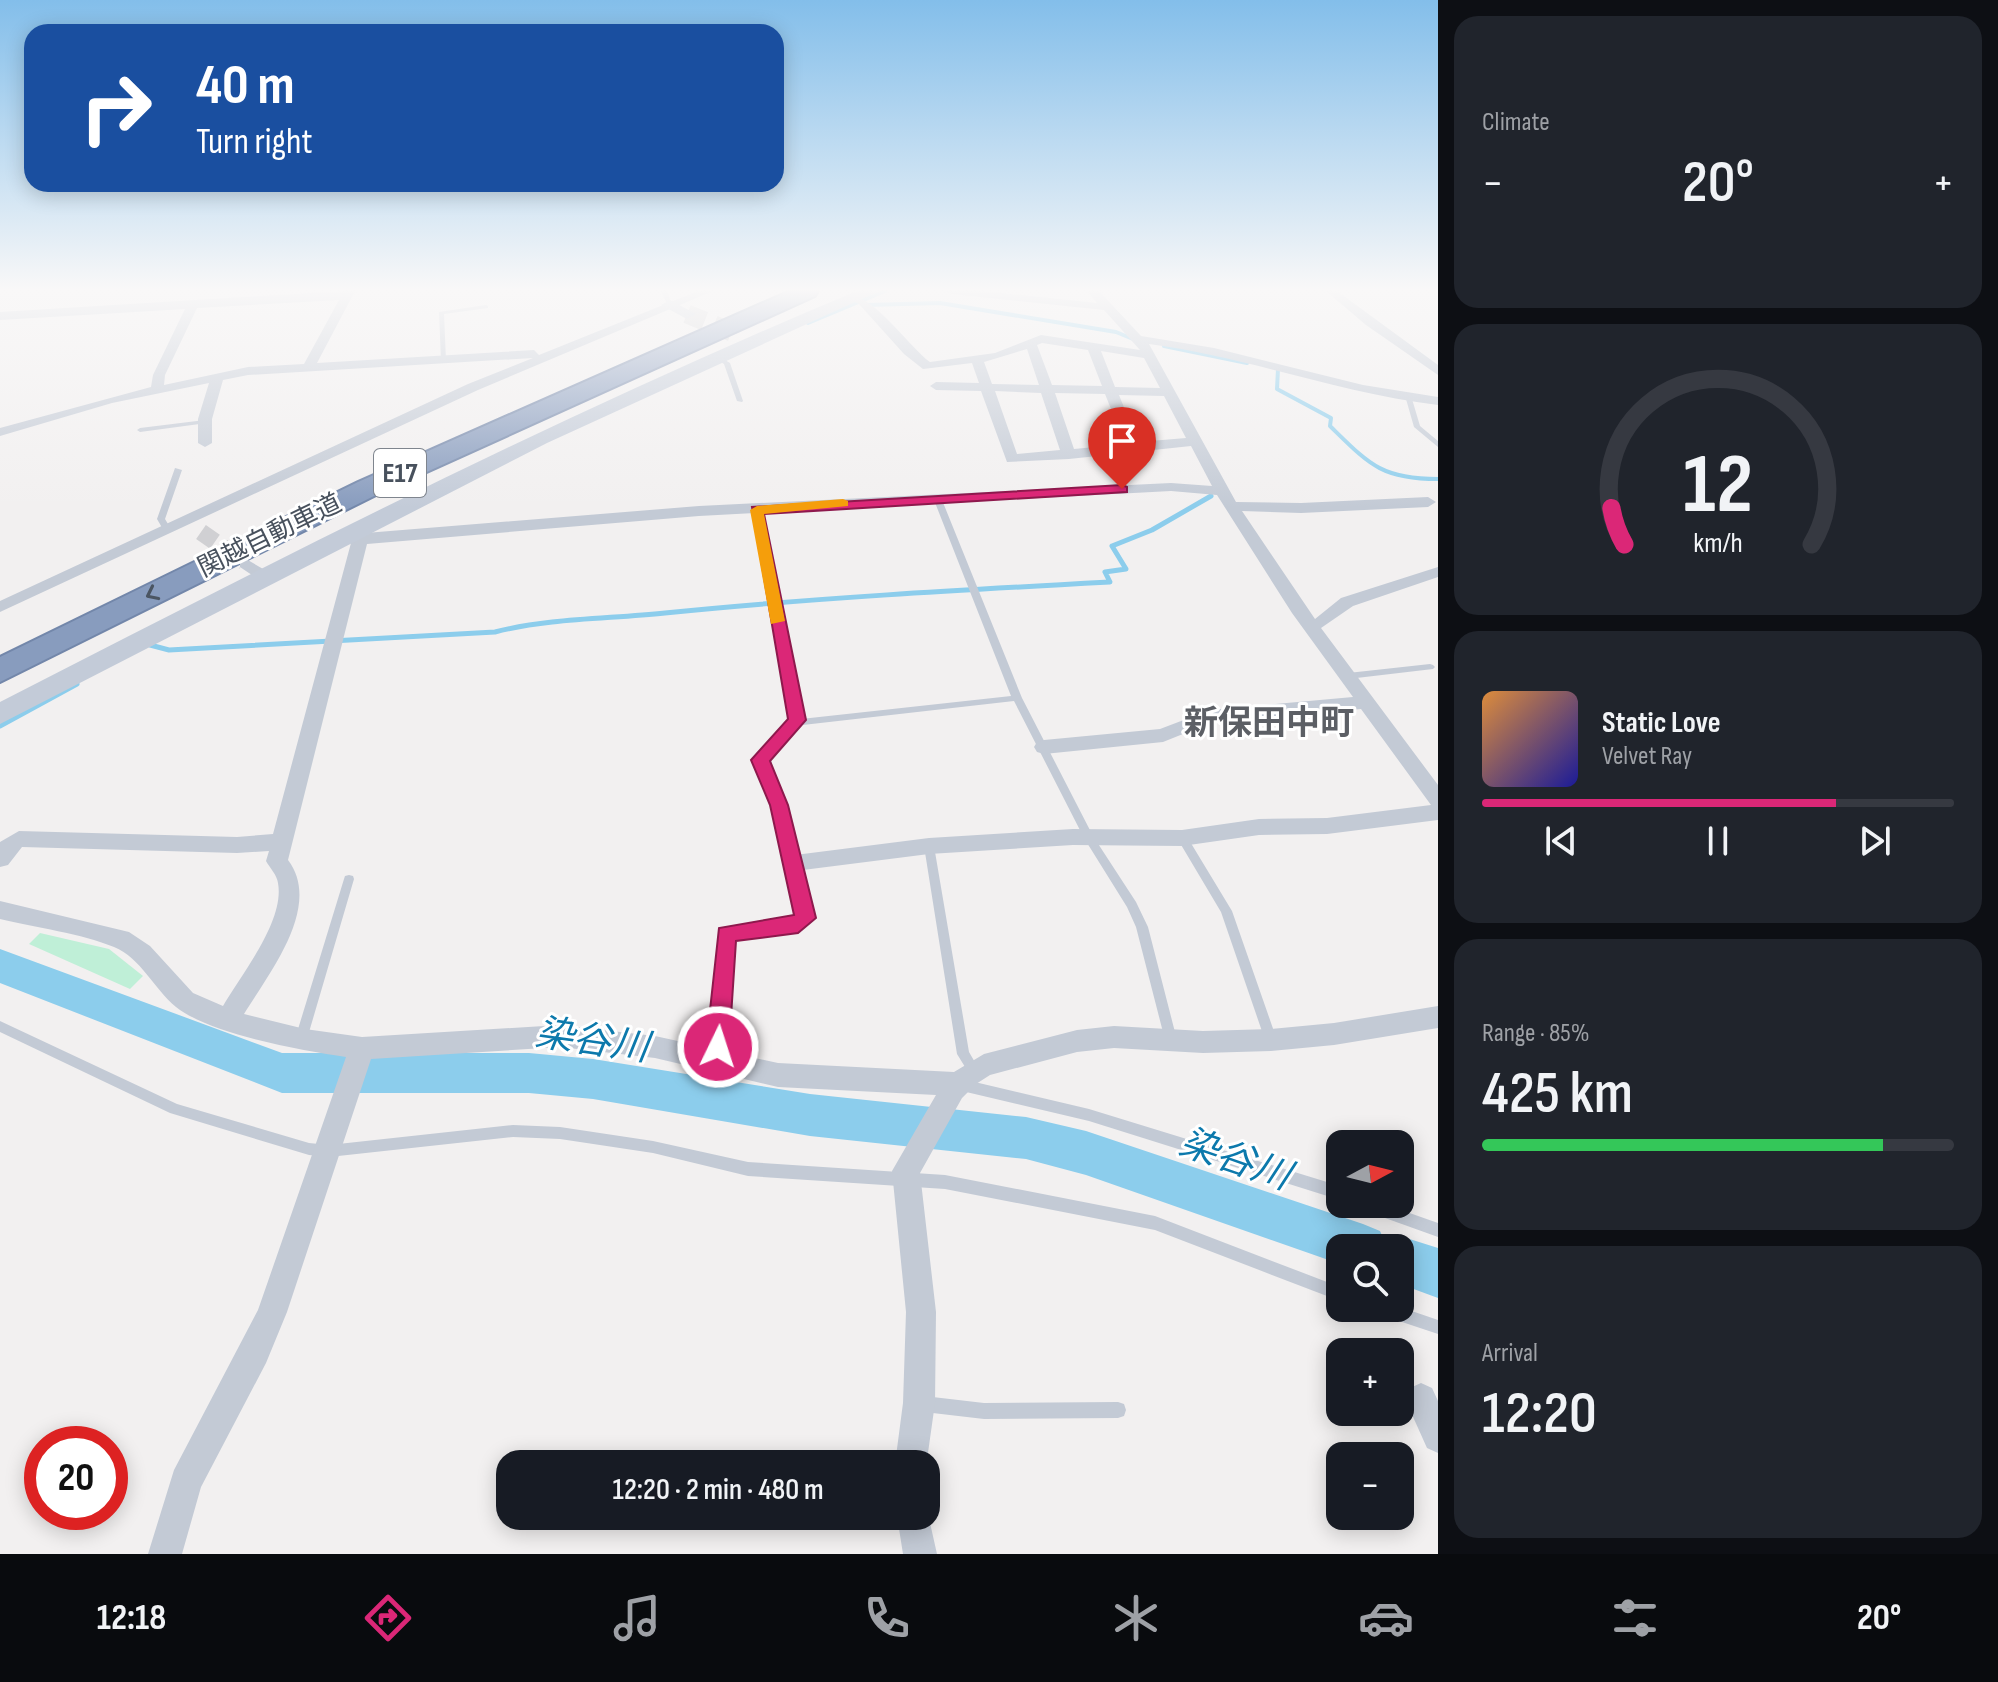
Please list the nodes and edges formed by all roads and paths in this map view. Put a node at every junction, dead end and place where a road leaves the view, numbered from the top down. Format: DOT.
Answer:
graph roads {
  1 [pos="164,364"];
  2 [pos="311,364"];
  3 [pos="376,364"];
  4 [pos="529,364"];
  5 [pos="599,364"];
  6 [pos="639,364"];
  7 [pos="705,364"];
  8 [pos="727,364"];
  9 [pos="978,364"];
  10 [pos="1038,364"];
  11 [pos="1099,364"];
  12 [pos="1155,364"];
  13 [pos="1262,364"];
  14 [pos="309,367"];
  15 [pos="217,377"];
  16 [pos="936,386"];
  17 [pos="985,387"];
  18 [pos="1046,389"];
  19 [pos="157,390"];
  20 [pos="1109,391"];
  21 [pos="1170,392"];
  22 [pos="1409,399"];
  23 [pos="740,401"];
  24 [pos="1438,401"];
  25 [pos="205,422"];
  26 [pos="140,430"];
  27 [pos="0,432"];
  28 [pos="1195,441"];
  29 [pos="205,443"];
  30 [pos="1438,445"];
  31 [pos="1134,449"];
  32 [pos="1069,455"];
  33 [pos="178,470"];
  34 [pos="1222,491"];
  35 [pos="938,500"];
  36 [pos="1428,502"];
  37 [pos="1232,506"];
  38 [pos="757,510"];
  39 [pos="186,521"];
  40 [pos="167,529"];
  41 [pos="201,532"];
  42 [pos="349,538"];
  43 [pos="1438,572"];
  44 [pos="0,607"];
  45 [pos="1310,626"];
  46 [pos="0,646"];
  47 [pos="1430,667"];
  48 [pos="0,671"];
  49 [pos="1348,676"];
  50 [pos="1017,698"];
  51 [pos="1368,702"];
  52 [pos="0,714"];
  53 [pos="797,720"];
  54 [pos="1044,747"];
  55 [pos="1438,800"];
  56 [pos="1438,812"];
  57 [pos="1089,838"];
  58 [pos="1182,838"];
  59 [pos="281,842"];
  60 [pos="929,846"];
  61 [pos="0,859"];
  62 [pos="795,863"];
  63 [pos="349,879"];
  64 [pos="0,910"];
  65 [pos="1438,1017"];
  66 [pos="228,1020"];
  67 [pos="0,1026"];
  68 [pos="301,1039"];
  69 [pos="1171,1040"];
  70 [pos="1271,1040"];
  71 [pos="360,1052"];
  72 [pos="715,1062"];
  73 [pos="965,1078"];
  74 [pos="331,1146"];
  75 [pos="907,1180"];
  76 [pos="1326,1189"];
  77 [pos="1404,1218"];
  78 [pos="1438,1230"];
  79 [pos="1326,1289"];
  80 [pos="1414,1319"];
  81 [pos="1438,1327"];
  82 [pos="1421,1399"];
  83 [pos="919,1403"];
  84 [pos="1118,1410"];
  85 [pos="1438,1437"];
  86 [pos="913,1450"];
  87 [pos="916,1530"];
  88 [pos="165,1554"];
  89 [pos="920,1554"];
  1 -- 19 [label="street"];
  2 -- 14 [label="street"];
  3 -- 14 [label="street"];
  4 -- 39 [label="street"];
  5 -- 46 [label="highway, 関越自動車道 / E17"];
  6 -- 48 [label="highway, 関越自動車道 / E17, one-way"];
  7 -- 42 [label="street"];
  8 -- 23 [label="lane"];
  9 -- 17 [label="street"];
  10 -- 18 [label="street"];
  11 -- 20 [label="street"];
  12 -- 21 [label="street"];
  13 -- 22 [label="street"];
  14 -- 15 [label="street"];
  15 -- 19 [label="street"];
  15 -- 25 [label="street"];
  16 -- 17 [label="street"];
  17 -- 18 [label="street"];
  17 -- 32 [label="street"];
  18 -- 20 [label="street"];
  18 -- 32 [label="street"];
  19 -- 27 [label="street"];
  20 -- 21 [label="street"];
  20 -- 31 [label="street"];
  21 -- 28 [label="street"];
  22 -- 24 [label="street"];
  22 -- 30 [label="lane"];
  25 -- 26 [label="lane"];
  25 -- 29 [label="street"];
  28 -- 31 [label="street"];
  28 -- 34 [label="street"];
  31 -- 32 [label="street"];
  33 -- 40 [label="lane"];
  34 -- 35 [label="street"];
  34 -- 37 [label="street"];
  35 -- 38 [label="street"];
  35 -- 50 [label="lane"];
  36 -- 37 [label="street"];
  37 -- 45 [label="street"];
  38 -- 42 [label="street"];
  38 -- 53 [label="lane"];
  39 -- 40 [label="street"];
  39 -- 41 [label="street"];
  40 -- 44 [label="street"];
  42 -- 52 [label="street"];
  42 -- 59 [label="street"];
  43 -- 45 [label="street"];
  45 -- 49 [label="street"];
  47 -- 49 [label="lane"];
  49 -- 51 [label="street"];
  50 -- 53 [label="lane"];
  50 -- 54 [label="lane"];
  51 -- 54 [label="street"];
  51 -- 55 [label="street"];
  53 -- 62 [label="lane"];
  54 -- 57 [label="lane"];
  56 -- 58 [label="street"];
  57 -- 58 [label="street"];
  57 -- 60 [label="street"];
  57 -- 69 [label="lane"];
  58 -- 70 [label="lane"];
  59 -- 61 [label="street"];
  59 -- 66 [label="street"];
  60 -- 62 [label="street"];
  60 -- 73 [label="lane"];
  62 -- 72 [label="lane"];
  63 -- 68 [label="lane"];
  64 -- 66 [label="street"];
  65 -- 70 [label="street"];
  66 -- 68 [label="street"];
  67 -- 74 [label="lane"];
  68 -- 71 [label="street"];
  69 -- 70 [label="street"];
  69 -- 73 [label="street"];
  71 -- 72 [label="street"];
  71 -- 74 [label="street"];
  72 -- 73 [label="street"];
  73 -- 75 [label="street"];
  73 -- 76 [label="lane"];
  74 -- 75 [label="lane"];
  74 -- 88 [label="street"];
  75 -- 79 [label="lane"];
  75 -- 83 [label="street"];
  77 -- 78 [label="lane"];
  80 -- 81 [label="lane"];
  82 -- 85 [label="street"];
  83 -- 84 [label="lane"];
  83 -- 86 [label="street"];
  87 -- 89 [label="street"];
}
